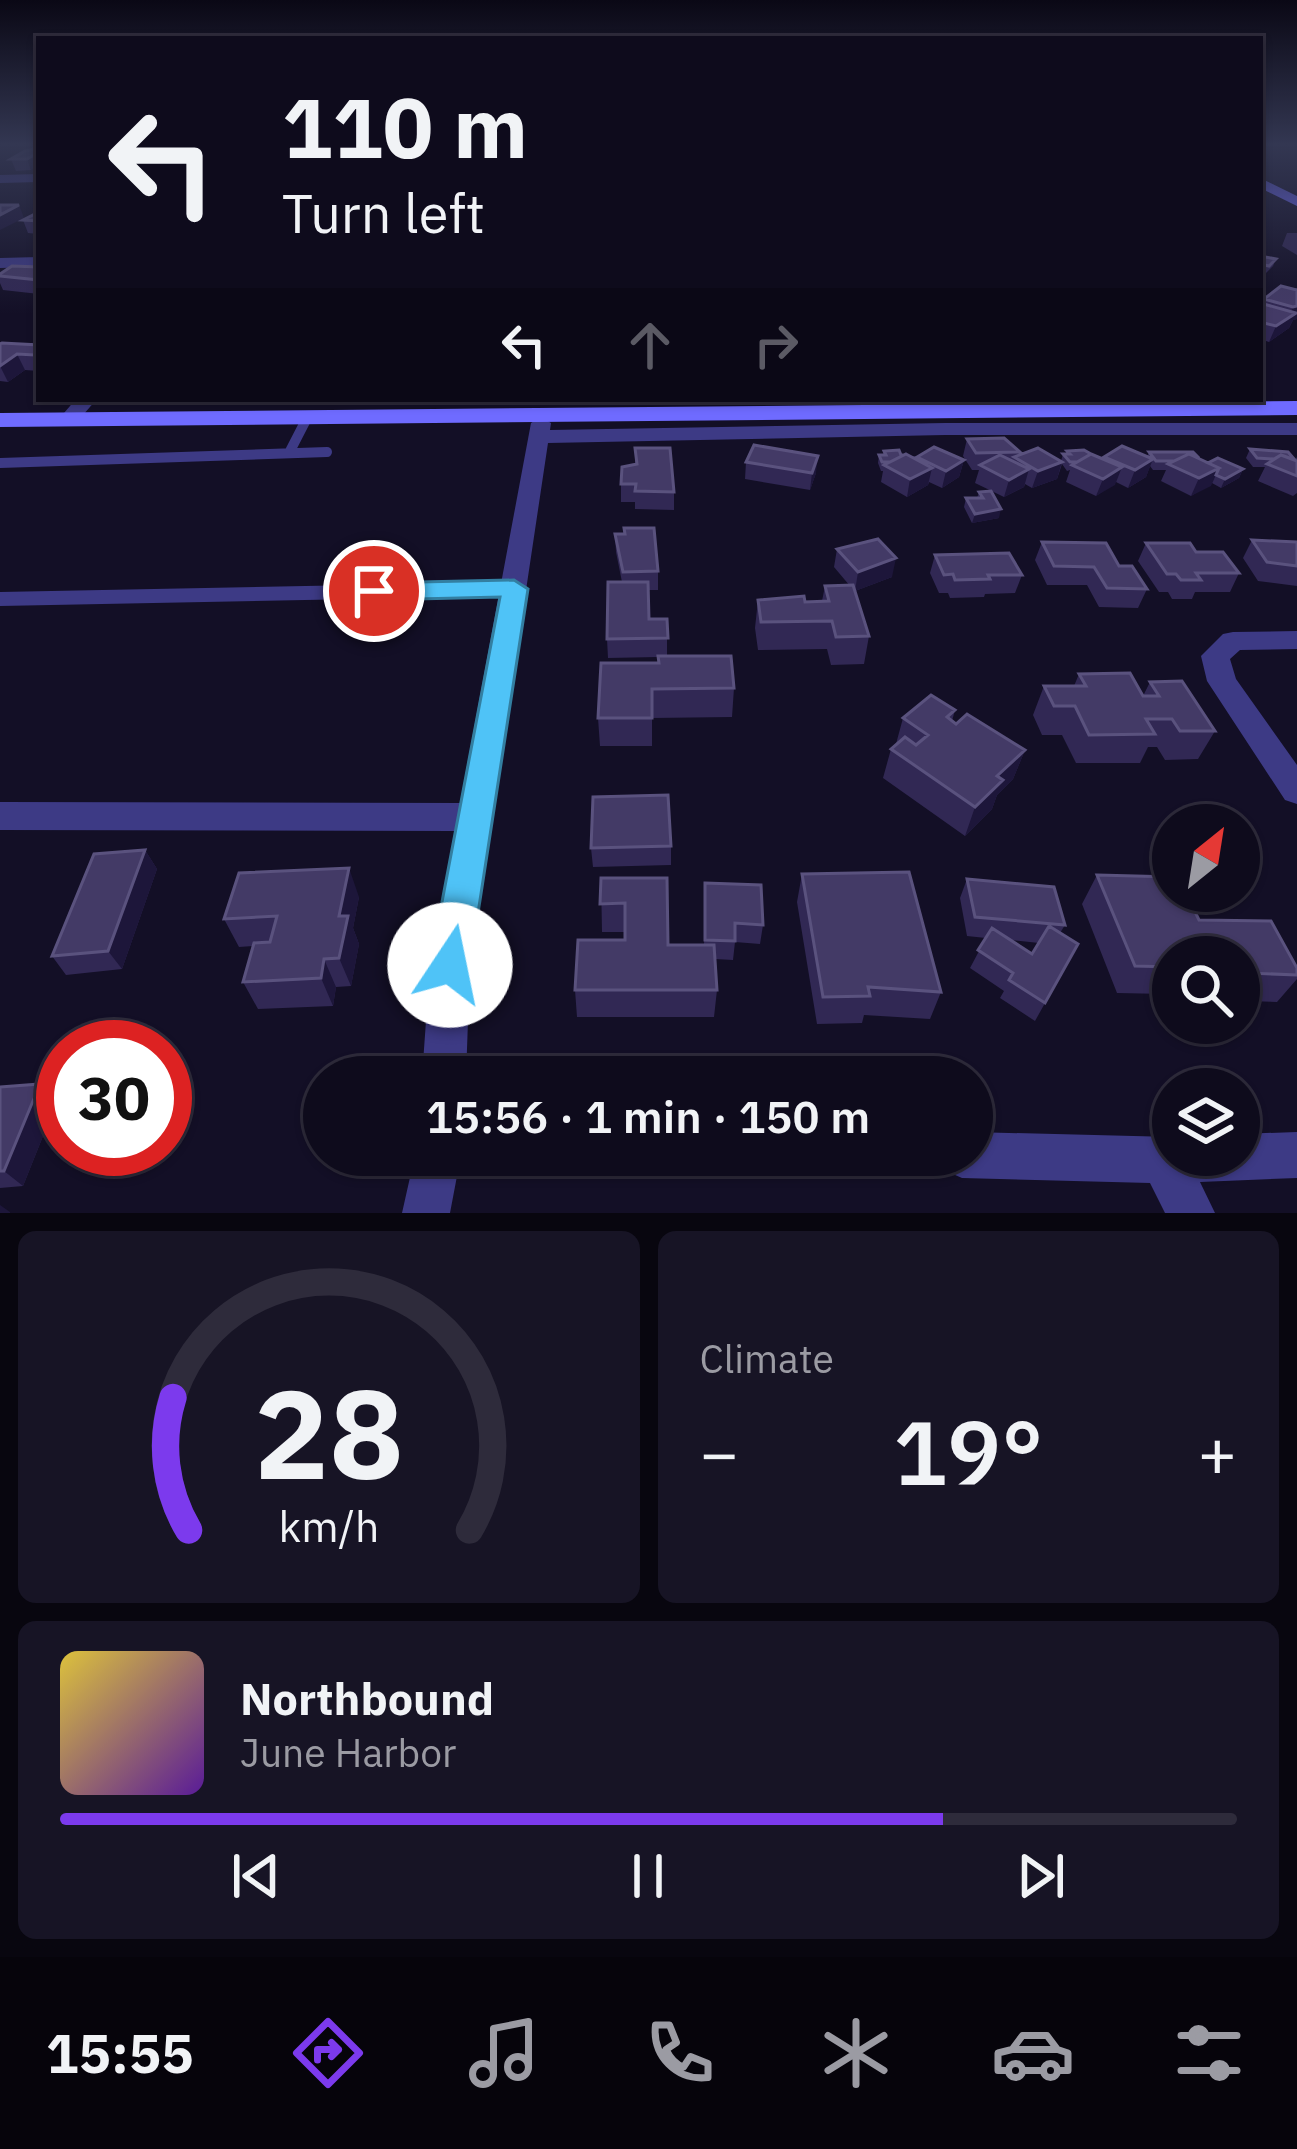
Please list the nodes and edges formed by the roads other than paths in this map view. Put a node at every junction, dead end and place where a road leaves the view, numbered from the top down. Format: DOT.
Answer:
graph roads {
  1 [pos="0,262"];
  2 [pos="36,262"];
  3 [pos="84,402"];
  4 [pos="1297,408"];
  5 [pos="0,420"];
  6 [pos="68,420"];
  7 [pos="306,420"];
  8 [pos="541,428"];
  9 [pos="1297,429"];
  10 [pos="327,452"];
  11 [pos="290,453"];
  12 [pos="0,464"];
  13 [pos="514,589"];
  14 [pos="0,599"];
  15 [pos="1297,640"];
  16 [pos="1297,791"];
  17 [pos="0,816"];
  18 [pos="478,817"];
  19 [pos="445,1056"];
  20 [pos="1297,1155"];
  21 [pos="993,1156"];
  22 [pos="1260,1156"];
  23 [pos="1152,1160"];
  24 [pos="434,1176"];
  25 [pos="1171,1176"];
  26 [pos="427,1213"];
  27 [pos="1191,1213"];
  1 -- 2 [label="street"];
  3 -- 6 [label="street"];
  4 -- 8 [label="main road"];
  5 -- 6 [label="main road"];
  6 -- 7 [label="main road"];
  7 -- 8 [label="main road"];
  7 -- 11 [label="lane"];
  8 -- 9 [label="street"];
  8 -- 13 [label="street"];
  10 -- 11 [label="lane"];
  11 -- 12 [label="lane"];
  13 -- 14 [label="lane"];
  13 -- 18 [label="street"];
  15 -- 16 [label="street"];
  17 -- 18 [label="street"];
  18 -- 19 [label="street"];
  20 -- 22 [label="street"];
  21 -- 23 [label="street"];
  24 -- 26 [label="street"];
  25 -- 27 [label="street"];
}
